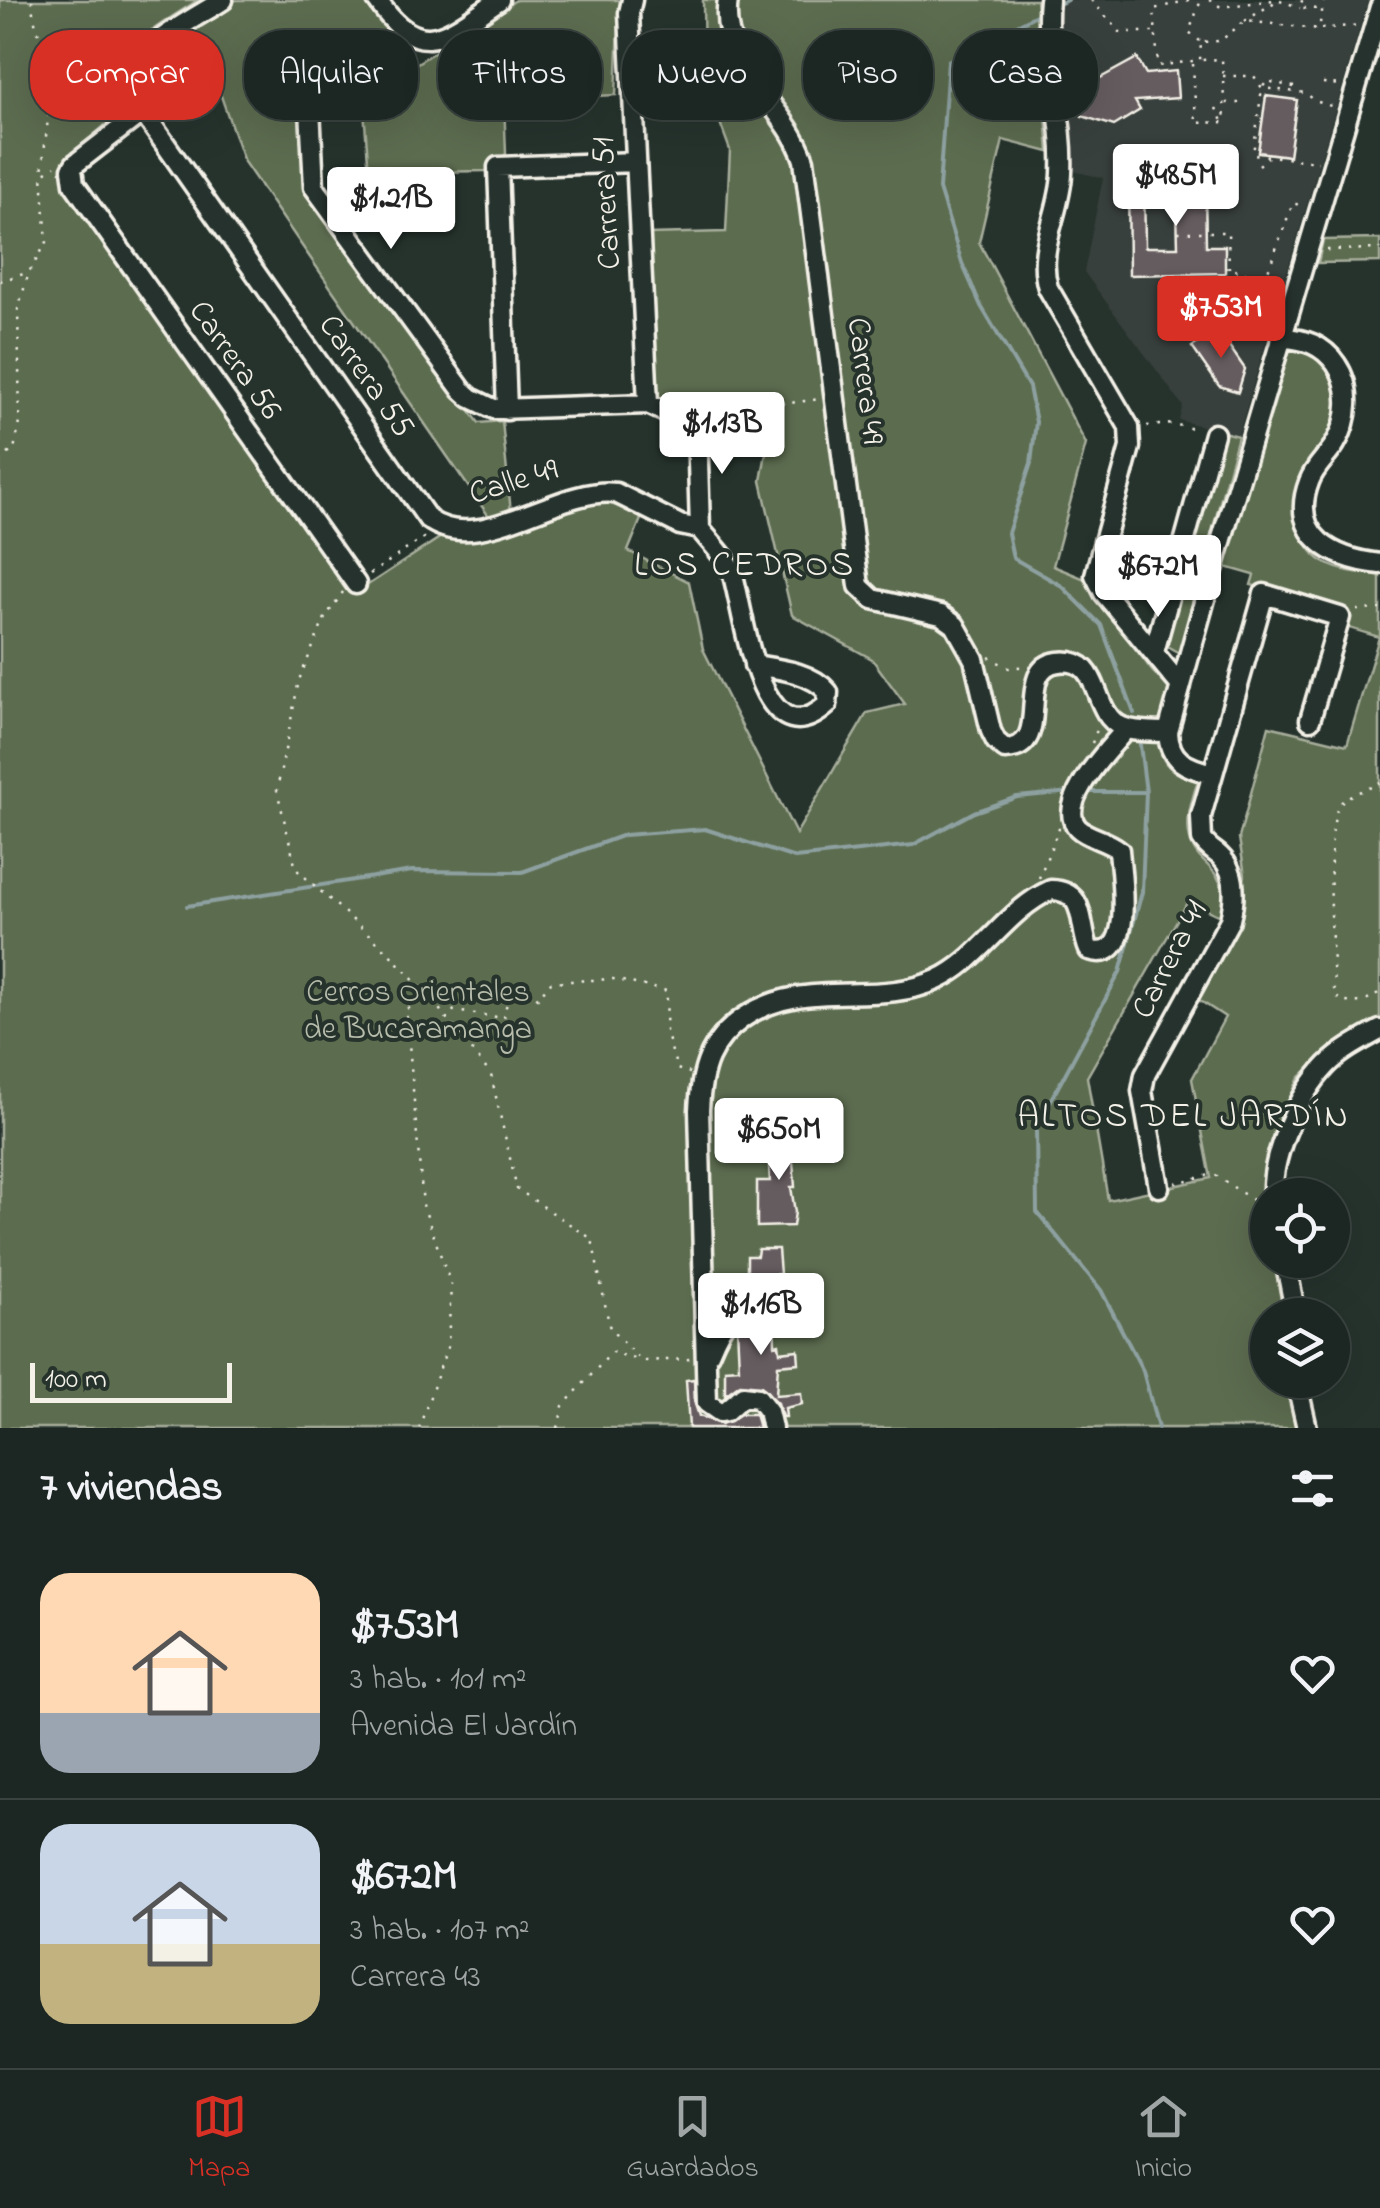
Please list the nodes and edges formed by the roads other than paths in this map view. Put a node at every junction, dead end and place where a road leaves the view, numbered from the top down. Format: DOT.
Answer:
graph roads {
  1 [pos="223,0"];
  2 [pos="377,0"];
  3 [pos="500,0"];
  4 [pos="632,0"];
  5 [pos="728,0"];
  6 [pos="1048,7"];
  7 [pos="1378,15"];
  8 [pos="178,30"];
  9 [pos="131,120"];
  10 [pos="147,120"];
  11 [pos="311,120"];
  12 [pos="636,162"];
  13 [pos="1284,338"];
  14 [pos="648,404"];
  15 [pos="507,410"];
  16 [pos="1214,434"];
  17 [pos="440,526"];
  18 [pos="700,529"];
  19 [pos="1380,564"];
  20 [pos="356,584"];
  21 [pos="1154,652"];
  22 [pos="754,665"];
  23 [pos="1181,686"];
  24 [pos="1310,720"];
  25 [pos="1126,729"];
  26 [pos="1168,732"];
  27 [pos="1213,774"];
  28 [pos="1380,1030"];
  29 [pos="1275,1178"];
  30 [pos="1158,1186"];
  31 [pos="770,1288"];
  32 [pos="707,1358"];
  33 [pos="1300,1398"];
  34 [pos="772,1428"];
  35 [pos="1307,1428"];
  1 -- 8 [label="street"];
  2 -- 3 [label="street"];
  4 -- 12 [label="street, Carrera 51"];
  5 -- 25 [label="street, Carrera 49"];
  6 -- 21 [label="street"];
  7 -- 13 [label="street"];
  9 -- 20 [label="street, Carrera 56"];
  10 -- 17 [label="street, Carrera 55"];
  11 -- 15 [label="street"];
  12 -- 14 [label="street, Carrera 51"];
  12 -- 15 [label="street"];
  13 -- 19 [label="street"];
  13 -- 23 [label="street"];
  14 -- 15 [label="street"];
  14 -- 18 [label="street"];
  16 -- 21 [label="street"];
  17 -- 18 [label="street, Calle 49"];
  18 -- 22 [label="street"];
  21 -- 23 [label="street"];
  23 -- 26 [label="street"];
  24 -- 27 [label="street, Carrera 41"];
  25 -- 26 [label="street"];
  25 -- 32 [label="street"];
  26 -- 27 [label="street"];
  27 -- 30 [label="street, Carrera 41"];
  28 -- 29 [label="street"];
  31 -- 32 [label="street"];
  32 -- 34 [label="street"];
  33 -- 35 [label="street"];
}
